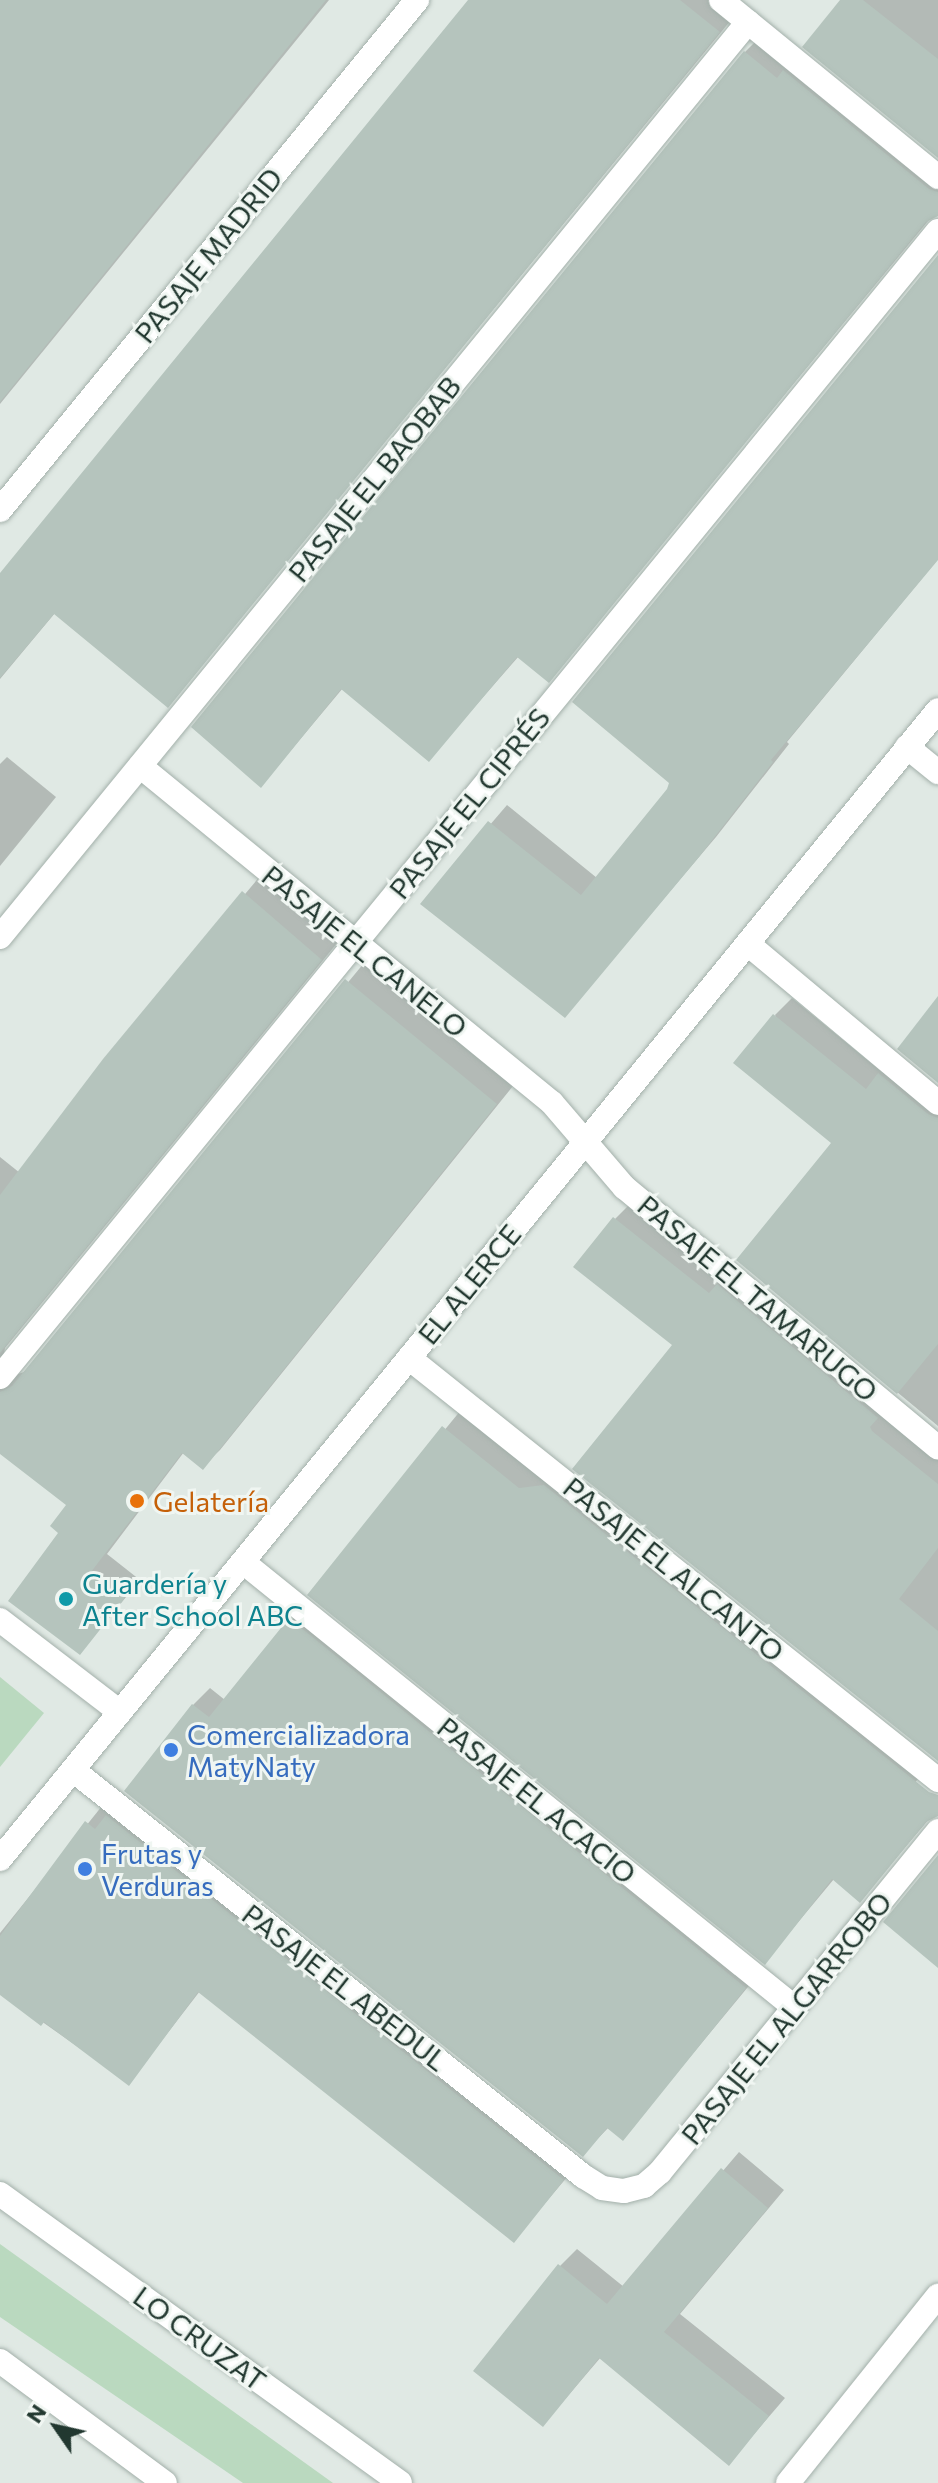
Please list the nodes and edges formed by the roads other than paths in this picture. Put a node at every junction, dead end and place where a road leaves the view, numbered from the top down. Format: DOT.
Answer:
graph roads {
  1 [pos="417,0"];
  2 [pos="721,0"];
  3 [pos="748,22"];
  4 [pos="938,177"];
  5 [pos="938,231"];
  6 [pos="0,510"];
  7 [pos="938,710"];
  8 [pos="907,747"];
  9 [pos="140,766"];
  10 [pos="938,772"];
  11 [pos="0,937"];
  12 [pos="354,943"];
  13 [pos="748,944"];
  14 [pos="938,1103"];
  15 [pos="586,1142"];
  16 [pos="409,1358"];
  17 [pos="0,1377"];
  18 [pos="938,1448"];
  19 [pos="243,1562"];
  20 [pos="0,1620"];
  21 [pos="120,1712"];
  22 [pos="73,1770"];
  23 [pos="938,1780"];
  24 [pos="938,1831"];
  25 [pos="0,1859"];
  26 [pos="794,2007"];
  27 [pos="624,2191"];
  28 [pos="0,2194"];
  29 [pos="938,2296"];
  30 [pos="0,2361"];
  31 [pos="165,2483"];
  32 [pos="400,2483"];
  33 [pos="788,2483"];
  1 -- 6 [label="street, PASAJE MADRID"];
  2 -- 3 [label="street"];
  3 -- 4 [label="street"];
  3 -- 9 [label="street, PASAJE EL BAOBAB"];
  5 -- 12 [label="street, PASAJE EL CIPRÉS"];
  7 -- 8 [label="street, EL ALERCE"];
  8 -- 10 [label="street"];
  8 -- 13 [label="street, EL ALERCE"];
  9 -- 11 [label="street, PASAJE EL BAOBAB"];
  9 -- 12 [label="street, PASAJE EL CANELO"];
  12 -- 15 [label="street, PASAJE EL CANELO"];
  12 -- 17 [label="street, PASAJE EL CIPRÉS"];
  13 -- 14 [label="street"];
  13 -- 15 [label="street, EL ALERCE"];
  15 -- 16 [label="street, EL ALERCE"];
  15 -- 18 [label="street, PASAJE EL TAMARUGO"];
  16 -- 19 [label="street, EL ALERCE"];
  16 -- 23 [label="street, PASAJE EL ALCANTO"];
  19 -- 21 [label="street, EL ALERCE"];
  19 -- 26 [label="street, PASAJE EL ACACIO"];
  20 -- 21 [label="street"];
  21 -- 22 [label="street, EL ALERCE"];
  22 -- 25 [label="street, EL ALERCE"];
  22 -- 27 [label="street, PASAJE EL ABEDUL"];
  24 -- 26 [label="street, PASAJE EL ALGARROBO"];
  26 -- 27 [label="street, PASAJE EL ALGARROBO"];
  28 -- 32 [label="street, LO CRUZAT"];
  29 -- 33 [label="street"];
  30 -- 31 [label="street"];
}
